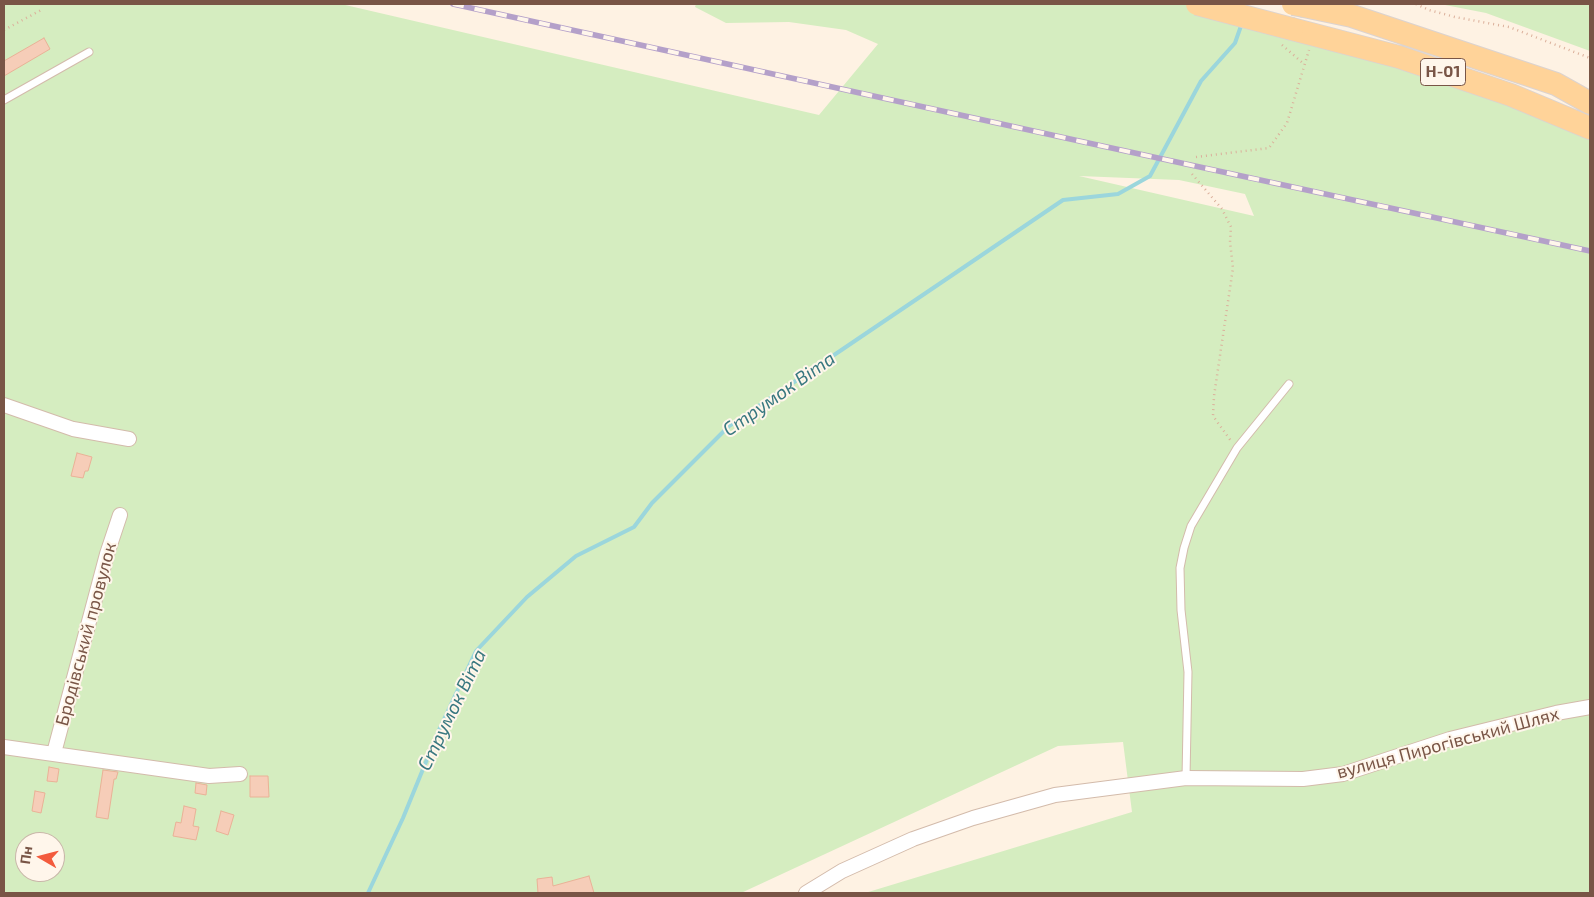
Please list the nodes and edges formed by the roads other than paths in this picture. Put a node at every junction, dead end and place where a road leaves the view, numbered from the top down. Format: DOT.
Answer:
graph roads {
  1 [pos="1197,4"];
  2 [pos="1299,5"];
  3 [pos="89,52"];
  4 [pos="4,100"];
  5 [pos="1590,103"];
  6 [pos="1590,128"];
  7 [pos="1288,384"];
  8 [pos="4,405"];
  9 [pos="130,439"];
  10 [pos="120,515"];
  11 [pos="1590,707"];
  12 [pos="4,747"];
  13 [pos="54,753"];
  14 [pos="240,774"];
  15 [pos="1186,778"];
  16 [pos="806,893"];
  1 -- 6 [label="main road, Н-01, bridge"];
  2 -- 5 [label="main road, Н-01"];
  3 -- 4 [label="lane"];
  7 -- 15 [label="lane"];
  8 -- 9 [label="street"];
  10 -- 13 [label="street, Бродівський провулок"];
  11 -- 15 [label="street, вулиця Пирогівський Шлях"];
  12 -- 13 [label="street"];
  13 -- 14 [label="street"];
  15 -- 16 [label="street, вулиця Пирогівський Шлях"];
}
